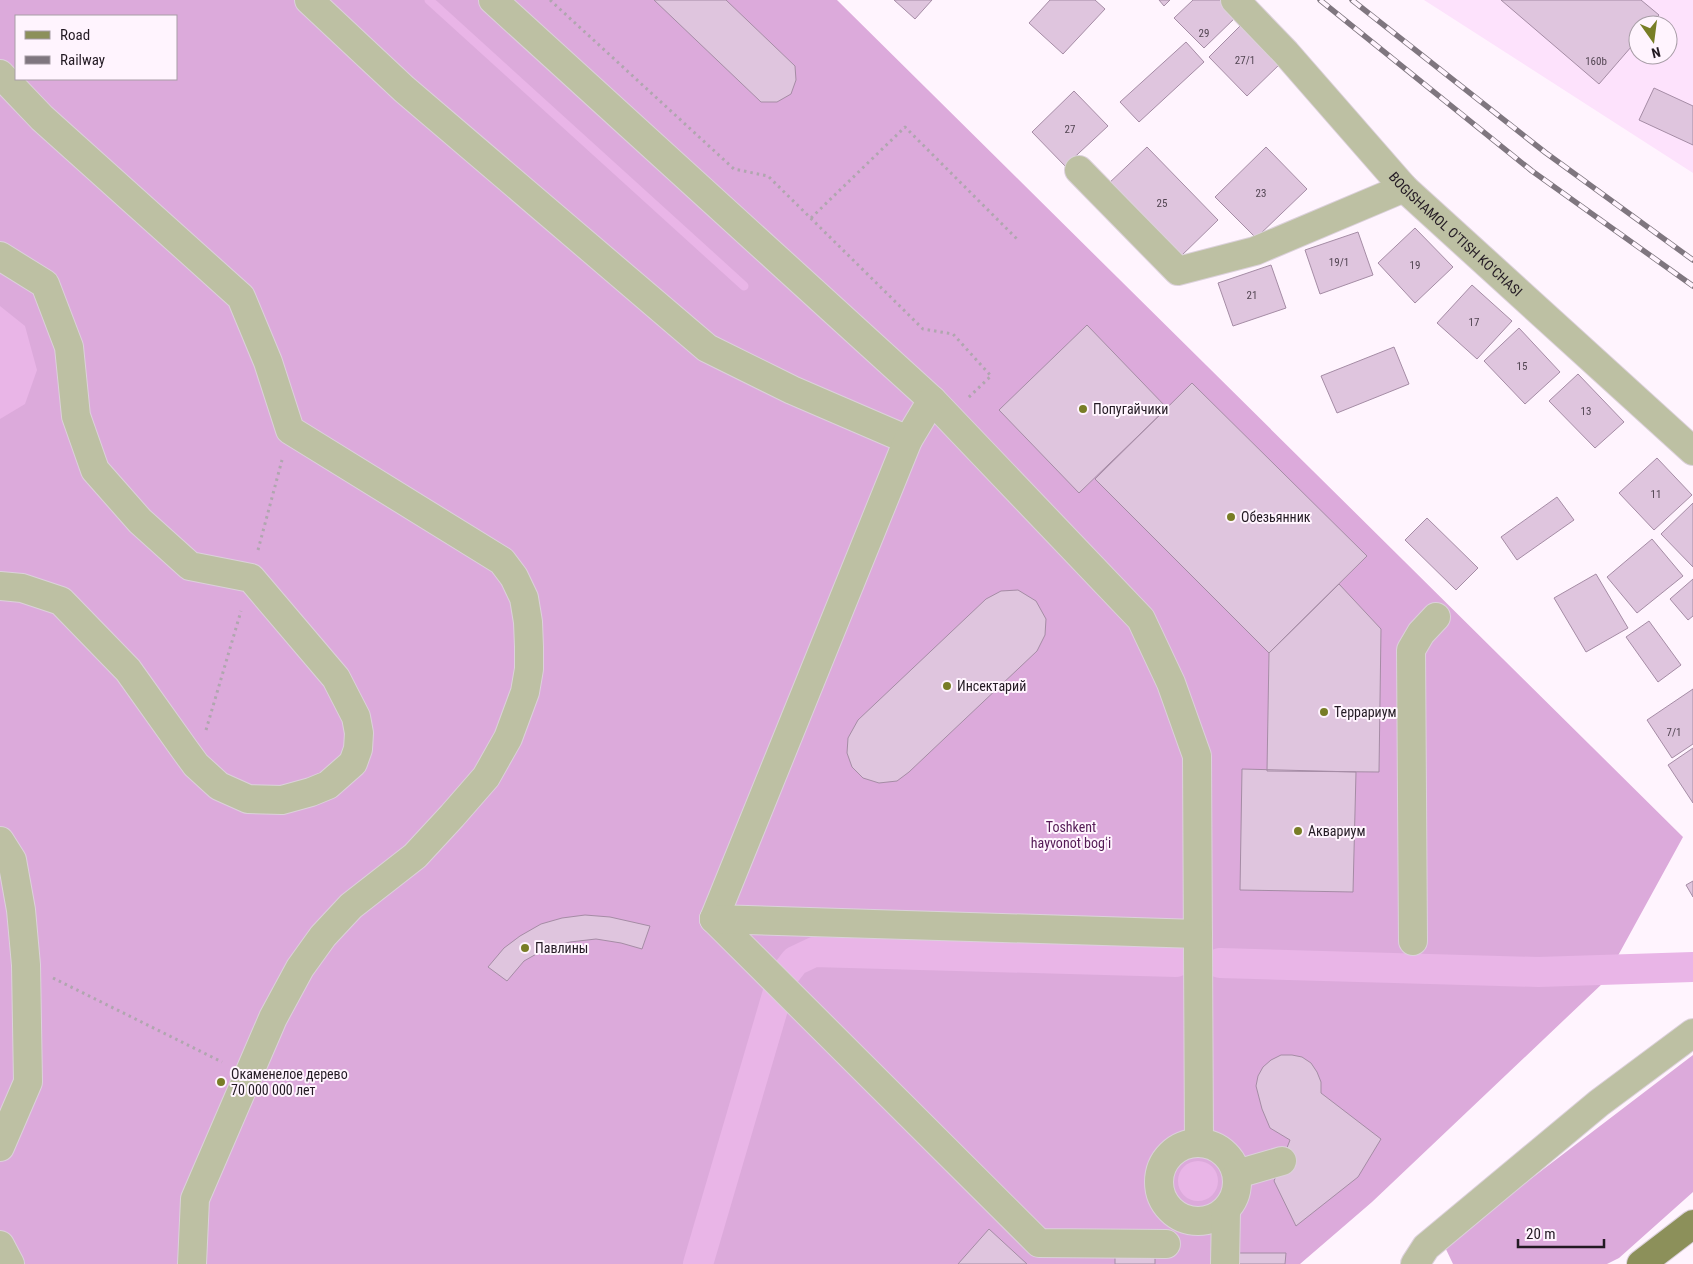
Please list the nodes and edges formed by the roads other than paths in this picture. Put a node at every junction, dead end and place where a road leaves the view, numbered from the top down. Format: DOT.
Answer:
graph roads {
  1 [pos="310,0"];
  2 [pos="493,0"];
  3 [pos="1235,0"];
  4 [pos="0,74"];
  5 [pos="1079,170"];
  6 [pos="1404,188"];
  7 [pos="0,256"];
  8 [pos="932,400"];
  9 [pos="908,440"];
  10 [pos="1693,451"];
  11 [pos="0,586"];
  12 [pos="1436,616"];
  13 [pos="0,841"];
  14 [pos="714,919"];
  15 [pos="1198,934"];
  16 [pos="1413,941"];
  17 [pos="1693,1033"];
  18 [pos="1199,1143"];
  19 [pos="0,1147"];
  20 [pos="1282,1161"];
  21 [pos="1237,1174"];
  22 [pos="1168,1208"];
  23 [pos="1226,1211"];
  24 [pos="1693,1224"];
  25 [pos="0,1245"];
  26 [pos="1166,1254"];
  27 [pos="10,1264"];
  28 [pos="192,1264"];
  29 [pos="1225,1264"];
  30 [pos="1415,1264"];
  31 [pos="1641,1264"];
  1 -- 9 [label="street"];
  2 -- 8 [label="street"];
  3 -- 6 [label="street, BOGISHAMOL O'TISH KO'CHASI"];
  4 -- 28 [label="street"];
  5 -- 6 [label="street"];
  6 -- 10 [label="street, BOGISHAMOL O'TISH KO'CHASI"];
  7 -- 11 [label="street"];
  8 -- 9 [label="street"];
  8 -- 15 [label="street"];
  9 -- 14 [label="street"];
  12 -- 16 [label="street"];
  13 -- 19 [label="street"];
  14 -- 15 [label="street"];
  14 -- 26 [label="street"];
  15 -- 18 [label="street"];
  17 -- 30 [label="street"];
  18 -- 21 [label="street"];
  18 -- 22 [label="street"];
  20 -- 21 [label="street"];
  21 -- 23 [label="street"];
  22 -- 23 [label="street"];
  22 -- 26 [label="street"];
  23 -- 29 [label="street"];
  24 -- 31 [label="main road"];
  25 -- 27 [label="street"];
}
